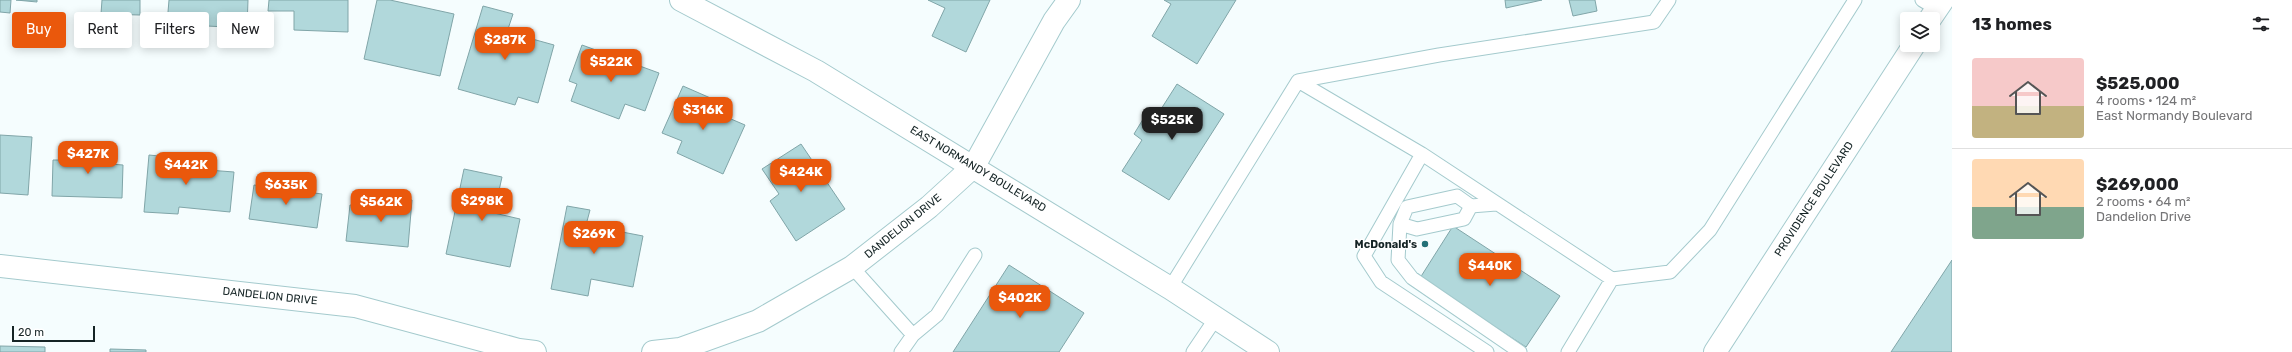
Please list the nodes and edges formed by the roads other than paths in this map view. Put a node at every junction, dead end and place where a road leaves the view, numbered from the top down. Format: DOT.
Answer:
graph roads {
  1 [pos="681,0"];
  2 [pos="1069,0"];
  3 [pos="1669,0"];
  4 [pos="1855,0"];
  5 [pos="1909,52"];
  6 [pos="1298,81"];
  7 [pos="1422,154"];
  8 [pos="974,166"];
  9 [pos="1496,204"];
  10 [pos="1471,206"];
  11 [pos="1400,224"];
  12 [pos="976,255"];
  13 [pos="0,266"];
  14 [pos="852,267"];
  15 [pos="1612,279"];
  16 [pos="1170,288"];
  17 [pos="1216,318"];
  18 [pos="914,334"];
  19 [pos="535,352"];
  20 [pos="653,352"];
  21 [pos="901,352"];
  22 [pos="1193,352"];
  23 [pos="1268,352"];
  24 [pos="1487,352"];
  25 [pos="1520,352"];
  26 [pos="1568,352"];
  27 [pos="1715,352"];
  1 -- 8 [label="street, EAST NORMANDY BOULEVARD"];
  2 -- 8 [label="street, DANDELION DRIVE"];
  3 -- 6 [label="lane"];
  4 -- 15 [label="lane"];
  5 -- 27 [label="street, PROVIDENCE BOULEVARD"];
  6 -- 7 [label="lane"];
  6 -- 16 [label="lane"];
  7 -- 9 [label="lane"];
  7 -- 24 [label="lane"];
  8 -- 14 [label="street, DANDELION DRIVE"];
  8 -- 16 [label="street, EAST NORMANDY BOULEVARD"];
  9 -- 10 [label="lane"];
  9 -- 15 [label="lane"];
  10 -- 11 [label="lane"];
  10 -- 11 [label="lane"];
  11 -- 25 [label="lane"];
  12 -- 18 [label="lane"];
  13 -- 19 [label="street, DANDELION DRIVE"];
  14 -- 18 [label="lane"];
  14 -- 20 [label="street, DANDELION DRIVE"];
  15 -- 26 [label="lane"];
  16 -- 17 [label="street, EAST NORMANDY BOULEVARD"];
  17 -- 22 [label="lane"];
  17 -- 23 [label="street, EAST NORMANDY BOULEVARD"];
  18 -- 21 [label="lane"];
}
